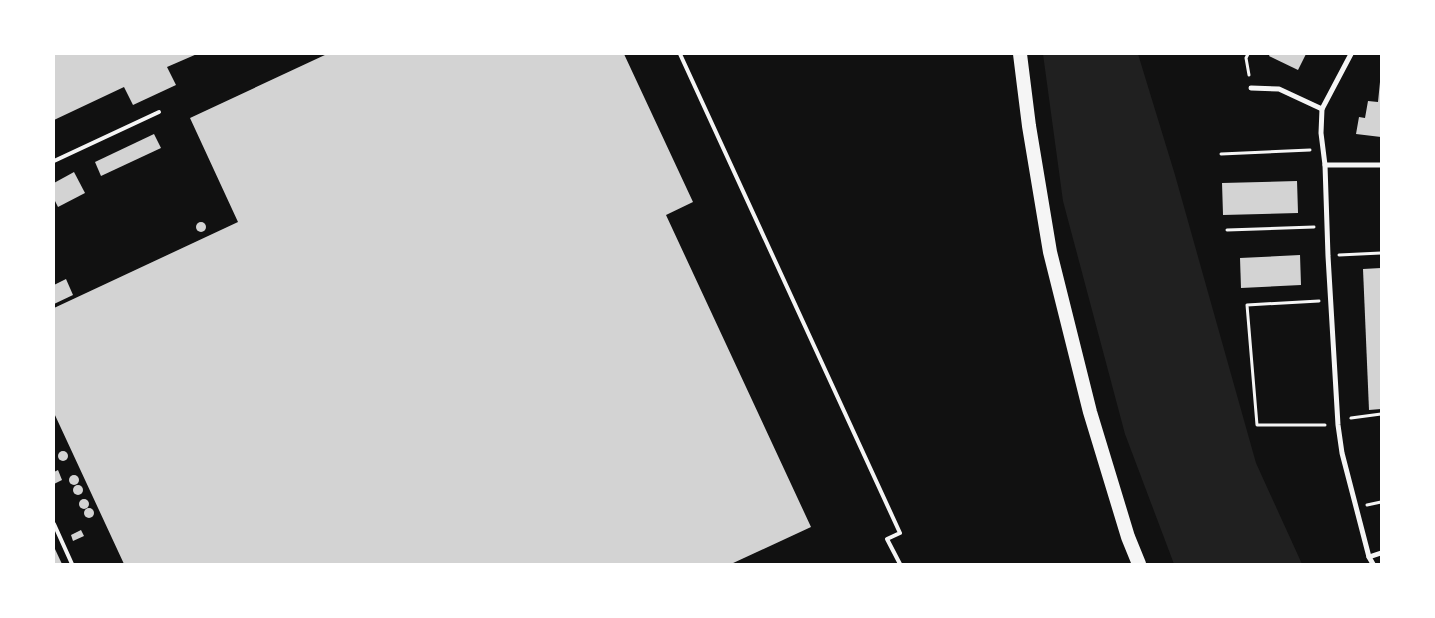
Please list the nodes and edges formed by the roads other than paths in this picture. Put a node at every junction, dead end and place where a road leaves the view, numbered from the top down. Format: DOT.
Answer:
graph roads {
  1 [pos="680,54"];
  2 [pos="1020,54"];
  3 [pos="1351,54"];
  4 [pos="1251,88"];
  5 [pos="1322,109"];
  6 [pos="159,112"];
  7 [pos="54,161"];
  8 [pos="1325,165"];
  9 [pos="1381,165"];
  10 [pos="54,524"];
  11 [pos="1381,553"];
  12 [pos="1369,557"];
  13 [pos="72,564"];
  14 [pos="900,564"];
  15 [pos="1139,564"];
  16 [pos="1373,564"];
  1 -- 14 [label="lane"];
  2 -- 15 [label="highway"];
  3 -- 5 [label="street"];
  4 -- 5 [label="street"];
  5 -- 8 [label="street"];
  6 -- 7 [label="lane"];
  8 -- 9 [label="street"];
  8 -- 12 [label="street"];
  10 -- 13 [label="lane"];
  11 -- 12 [label="street"];
  12 -- 16 [label="street"];
}
